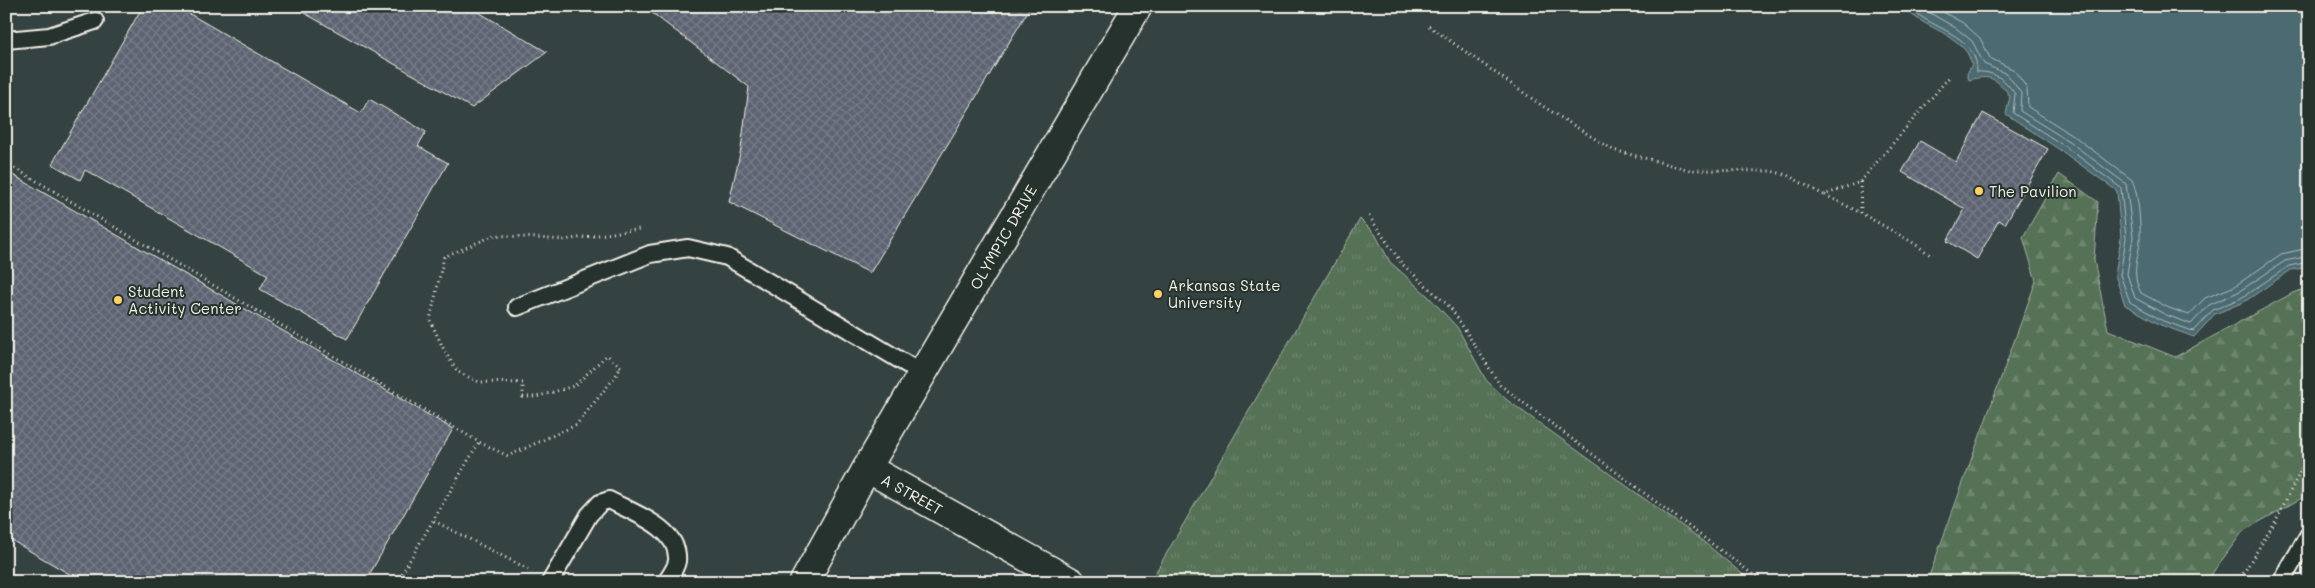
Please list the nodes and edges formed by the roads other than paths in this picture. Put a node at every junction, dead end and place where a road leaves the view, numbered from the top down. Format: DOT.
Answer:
graph roads {
  1 [pos="1138,6"];
  2 [pos="96,20"];
  3 [pos="6,40"];
  4 [pos="517,307"];
  5 [pos="923,374"];
  6 [pos="867,468"];
  7 [pos="2309,534"];
  8 [pos="550,581"];
  9 [pos="666,582"];
  10 [pos="804,582"];
  11 [pos="1071,582"];
  12 [pos="2281,582"];
  1 -- 5 [label="street, OLYMPIC DRIVE"];
  2 -- 3 [label="lane"];
  4 -- 5 [label="lane"];
  5 -- 6 [label="street, OLYMPIC DRIVE"];
  6 -- 10 [label="street, A STREET"];
  6 -- 11 [label="street, A STREET"];
  7 -- 12 [label="lane"];
  8 -- 9 [label="lane"];
}
